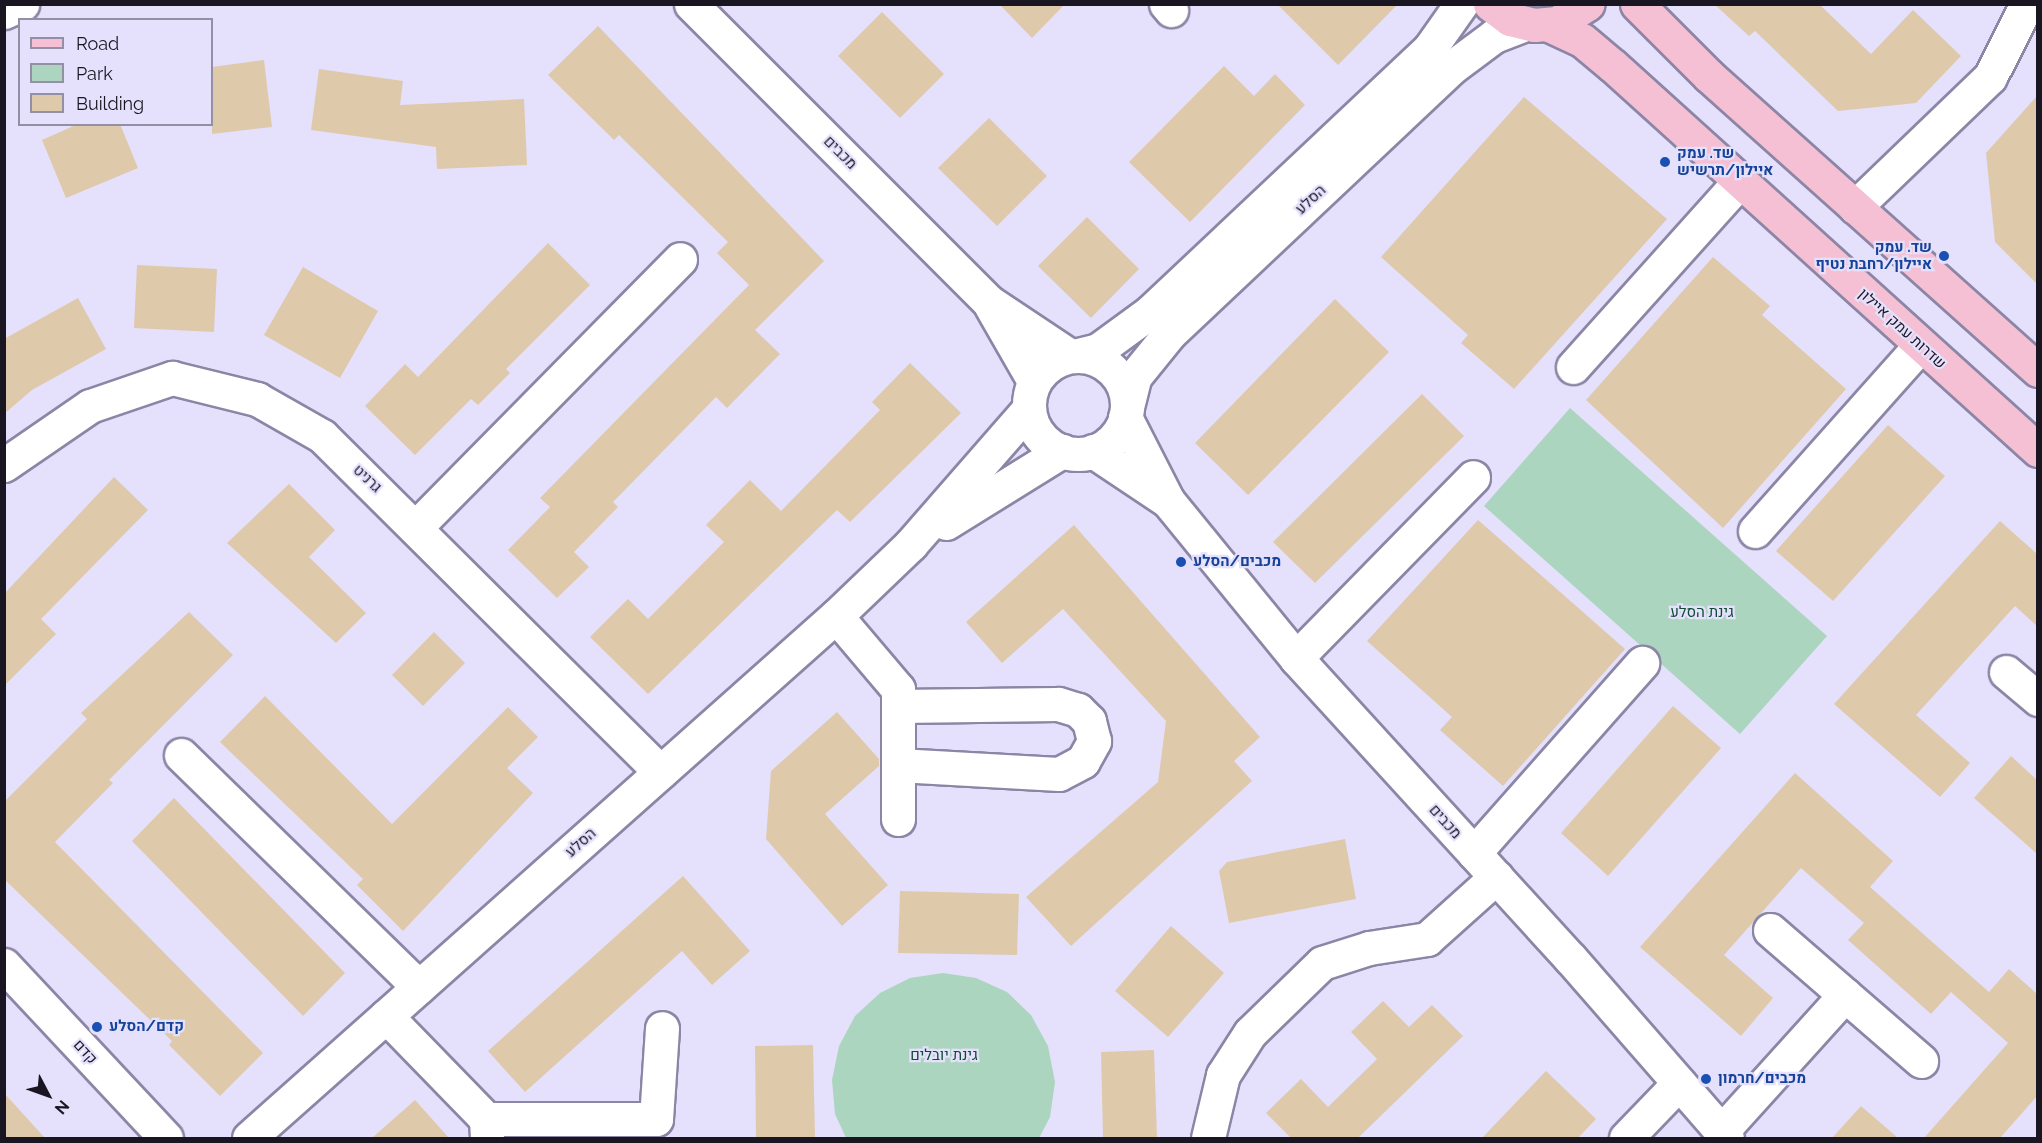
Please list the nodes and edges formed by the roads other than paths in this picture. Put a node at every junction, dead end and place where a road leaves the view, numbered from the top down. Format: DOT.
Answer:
graph roads {
  1 [pos="22,4"];
  2 [pos="691,4"];
  3 [pos="1461,4"];
  4 [pos="1490,4"];
  5 [pos="1587,4"];
  6 [pos="1638,4"];
  7 [pos="2031,6"];
  8 [pos="4,12"];
  9 [pos="1537,24"];
  10 [pos="1739,182"];
  11 [pos="1855,207"];
  12 [pos="680,259"];
  13 [pos="989,302"];
  14 [pos="1921,345"];
  15 [pos="1074,356"];
  16 [pos="1573,367"];
  17 [pos="2037,370"];
  18 [pos="1031,395"];
  19 [pos="1126,412"];
  20 [pos="2037,450"];
  21 [pos="1077,451"];
  22 [pos="4,465"];
  23 [pos="1473,477"];
  24 [pos="1168,501"];
  25 [pos="416,527"];
  26 [pos="1755,531"];
  27 [pos="911,544"];
  28 [pos="836,616"];
  29 [pos="1296,658"];
  30 [pos="1642,663"];
  31 [pos="2006,672"];
  32 [pos="2037,699"];
  33 [pos="898,706"];
  34 [pos="181,755"];
  35 [pos="898,765"];
  36 [pos="660,772"];
  37 [pos="898,819"];
  38 [pos="1474,853"];
  39 [pos="1496,877"];
  40 [pos="1770,930"];
  41 [pos="4,965"];
  42 [pos="419,987"];
  43 [pos="1845,995"];
  44 [pos="386,1016"];
  45 [pos="662,1028"];
  46 [pos="1921,1061"];
  47 [pos="1679,1083"];
  48 [pos="486,1129"];
  49 [pos="1724,1135"];
  50 [pos="166,1138"];
  51 [pos="249,1138"];
  52 [pos="1208,1138"];
  53 [pos="1626,1138"];
  1 -- 8 [label="street"];
  2 -- 13 [label="street, מכבים"];
  3 -- 15 [label="street, הסלע"];
  4 -- 9 [label="main road, שדרות עמק איילון"];
  5 -- 9 [label="main road"];
  6 -- 11 [label="main road"];
  7 -- 11 [label="street"];
  9 -- 10 [label="main road, שדרות עמק איילון"];
  9 -- 19 [label="street, הסלע"];
  10 -- 14 [label="main road, שדרות עמק איילון"];
  10 -- 16 [label="street"];
  11 -- 17 [label="main road"];
  12 -- 25 [label="street"];
  13 -- 15 [label="street, מכבים"];
  13 -- 18 [label="street, מכבים"];
  14 -- 20 [label="main road, שדרות עמק איילון"];
  14 -- 26 [label="street"];
  15 -- 18 [label="street"];
  15 -- 19 [label="street"];
  18 -- 21 [label="street"];
  18 -- 27 [label="street, הסלע"];
  19 -- 21 [label="street"];
  19 -- 24 [label="street, מכבים"];
  21 -- 24 [label="street, מכבים"];
  21 -- 27 [label="street, הסלע"];
  22 -- 25 [label="street, גרניט"];
  23 -- 29 [label="street"];
  24 -- 29 [label="street, מכבים"];
  25 -- 36 [label="street, גרניט"];
  27 -- 28 [label="street, הסלע"];
  28 -- 33 [label="street"];
  28 -- 36 [label="street, הסלע"];
  29 -- 38 [label="street, מכבים"];
  30 -- 38 [label="street"];
  31 -- 32 [label="street"];
  33 -- 35 [label="street"];
  33 -- 35 [label="street"];
  34 -- 42 [label="street"];
  35 -- 37 [label="street"];
  36 -- 42 [label="street, הסלע"];
  38 -- 39 [label="street, מכבים"];
  39 -- 47 [label="street, מכבים"];
  39 -- 52 [label="street"];
  40 -- 43 [label="street"];
  41 -- 50 [label="street, קדם"];
  42 -- 44 [label="street, הסלע"];
  43 -- 46 [label="street"];
  43 -- 49 [label="street"];
  44 -- 48 [label="street"];
  44 -- 51 [label="street, הסלע"];
  45 -- 48 [label="street"];
  47 -- 49 [label="street, מכבים"];
  47 -- 53 [label="street"];
}
